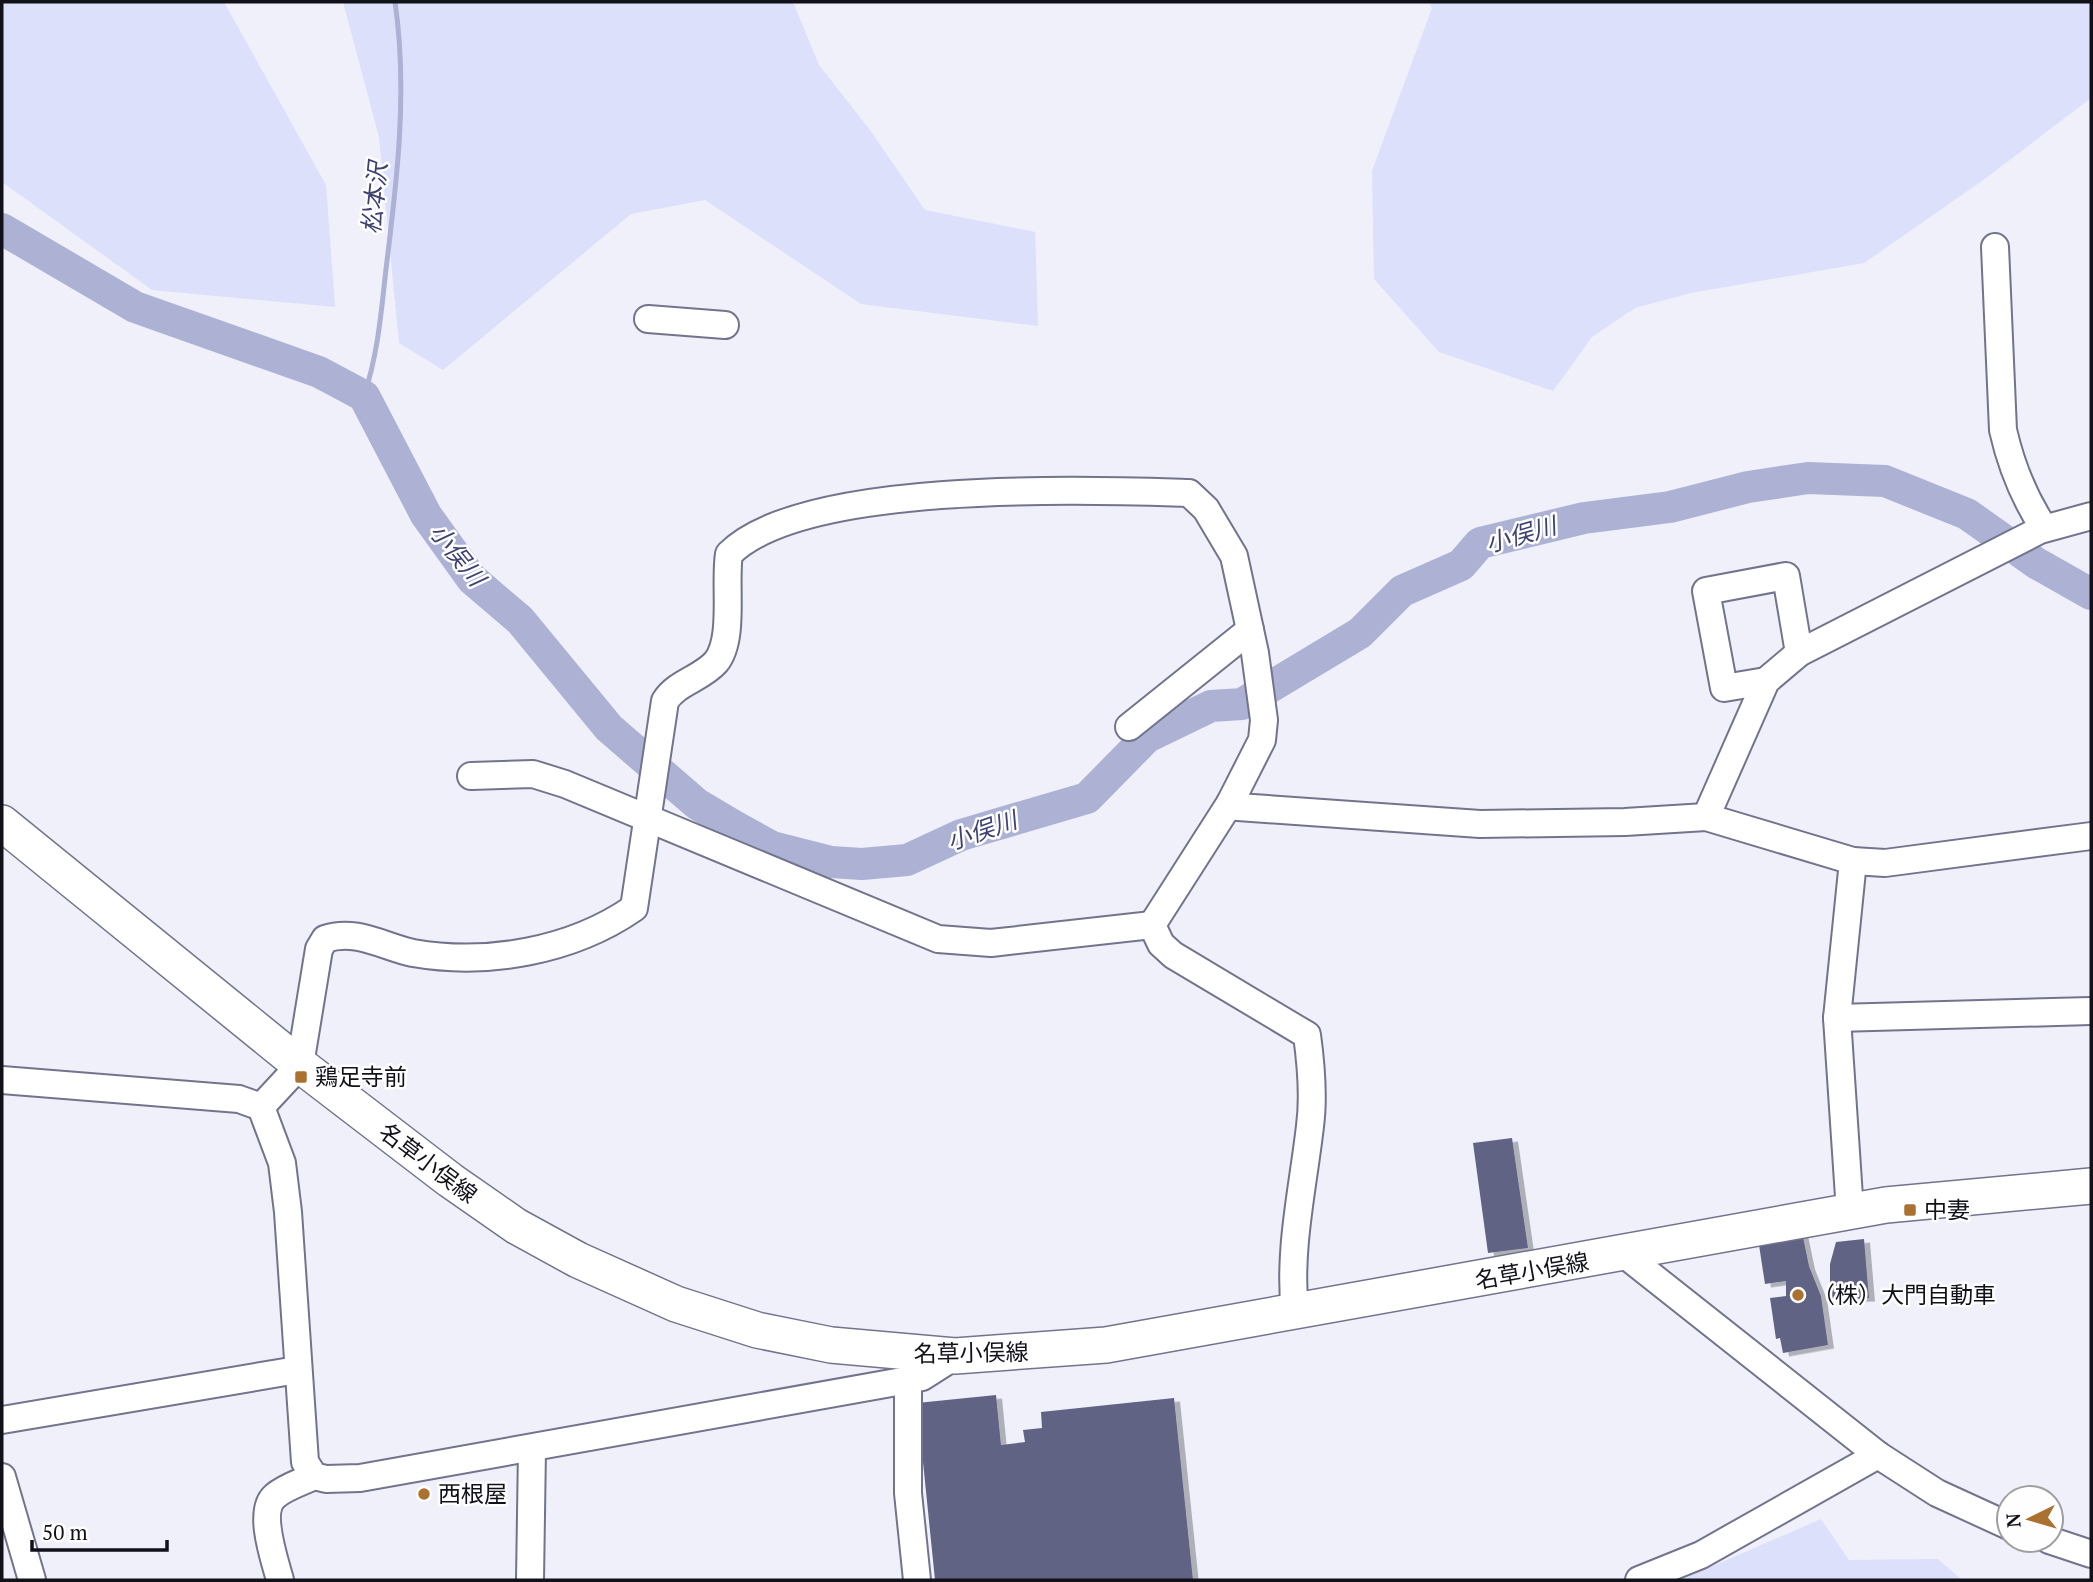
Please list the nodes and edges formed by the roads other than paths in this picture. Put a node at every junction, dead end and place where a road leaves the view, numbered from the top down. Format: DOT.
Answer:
graph roads {
  1 [pos="1995,247"];
  2 [pos="648,319"];
  3 [pos="724,325"];
  4 [pos="2091,516"];
  5 [pos="2042,529"];
  6 [pos="1252,642"];
  7 [pos="1798,653"];
  8 [pos="1766,681"];
  9 [pos="1129,727"];
  10 [pos="471,776"];
  11 [pos="1230,803"];
  12 [pos="649,808"];
  13 [pos="1706,817"];
  14 [pos="2,823"];
  15 [pos="2091,836"];
  16 [pos="1853,861"];
  17 [pos="1152,925"];
  18 [pos="2091,1011"];
  19 [pos="1837,1018"];
  20 [pos="300,1065"];
  21 [pos="2,1080"];
  22 [pos="261,1107"];
  23 [pos="2091,1186"];
  24 [pos="1850,1212"];
  25 [pos="1624,1254"];
  26 [pos="1295,1312"];
  27 [pos="955,1356"];
  28 [pos="298,1370"];
  29 [pos="908,1380"];
  30 [pos="2,1420"];
  31 [pos="532,1449"];
  32 [pos="1878,1455"];
  33 [pos="314,1476"];
  34 [pos="2,1477"];
  35 [pos="1995,1519"];
  36 [pos="2065,1545"];
  37 [pos="2091,1554"];
  38 [pos="32,1580"];
  39 [pos="280,1580"];
  40 [pos="530,1580"];
  41 [pos="917,1580"];
  42 [pos="1639,1580"];
  1 -- 5 [label="street"];
  2 -- 3 [label="street"];
  4 -- 5 [label="street"];
  5 -- 7 [label="street"];
  6 -- 9 [label="street"];
  6 -- 11 [label="street"];
  6 -- 12 [label="street"];
  7 -- 8 [label="street"];
  7 -- 8 [label="street"];
  8 -- 13 [label="street"];
  10 -- 12 [label="street"];
  11 -- 13 [label="street"];
  11 -- 17 [label="street"];
  12 -- 17 [label="street"];
  12 -- 20 [label="street"];
  13 -- 16 [label="street"];
  14 -- 20 [label="main road, 名草小俣線"];
  15 -- 16 [label="street"];
  16 -- 19 [label="street"];
  17 -- 26 [label="street"];
  18 -- 19 [label="street"];
  19 -- 24 [label="street"];
  20 -- 22 [label="street"];
  20 -- 27 [label="main road, 名草小俣線"];
  21 -- 22 [label="street"];
  22 -- 28 [label="street"];
  23 -- 24 [label="main road, 名草小俣線"];
  24 -- 25 [label="main road, 名草小俣線"];
  25 -- 26 [label="main road, 名草小俣線"];
  25 -- 32 [label="street"];
  26 -- 27 [label="main road, 名草小俣線"];
  27 -- 29 [label="street"];
  28 -- 30 [label="street"];
  28 -- 33 [label="street"];
  29 -- 31 [label="street"];
  29 -- 41 [label="street"];
  31 -- 33 [label="street"];
  31 -- 40 [label="street"];
  32 -- 35 [label="street"];
  32 -- 42 [label="street"];
  33 -- 39 [label="street"];
  34 -- 38 [label="street"];
  36 -- 37 [label="street"];
}
